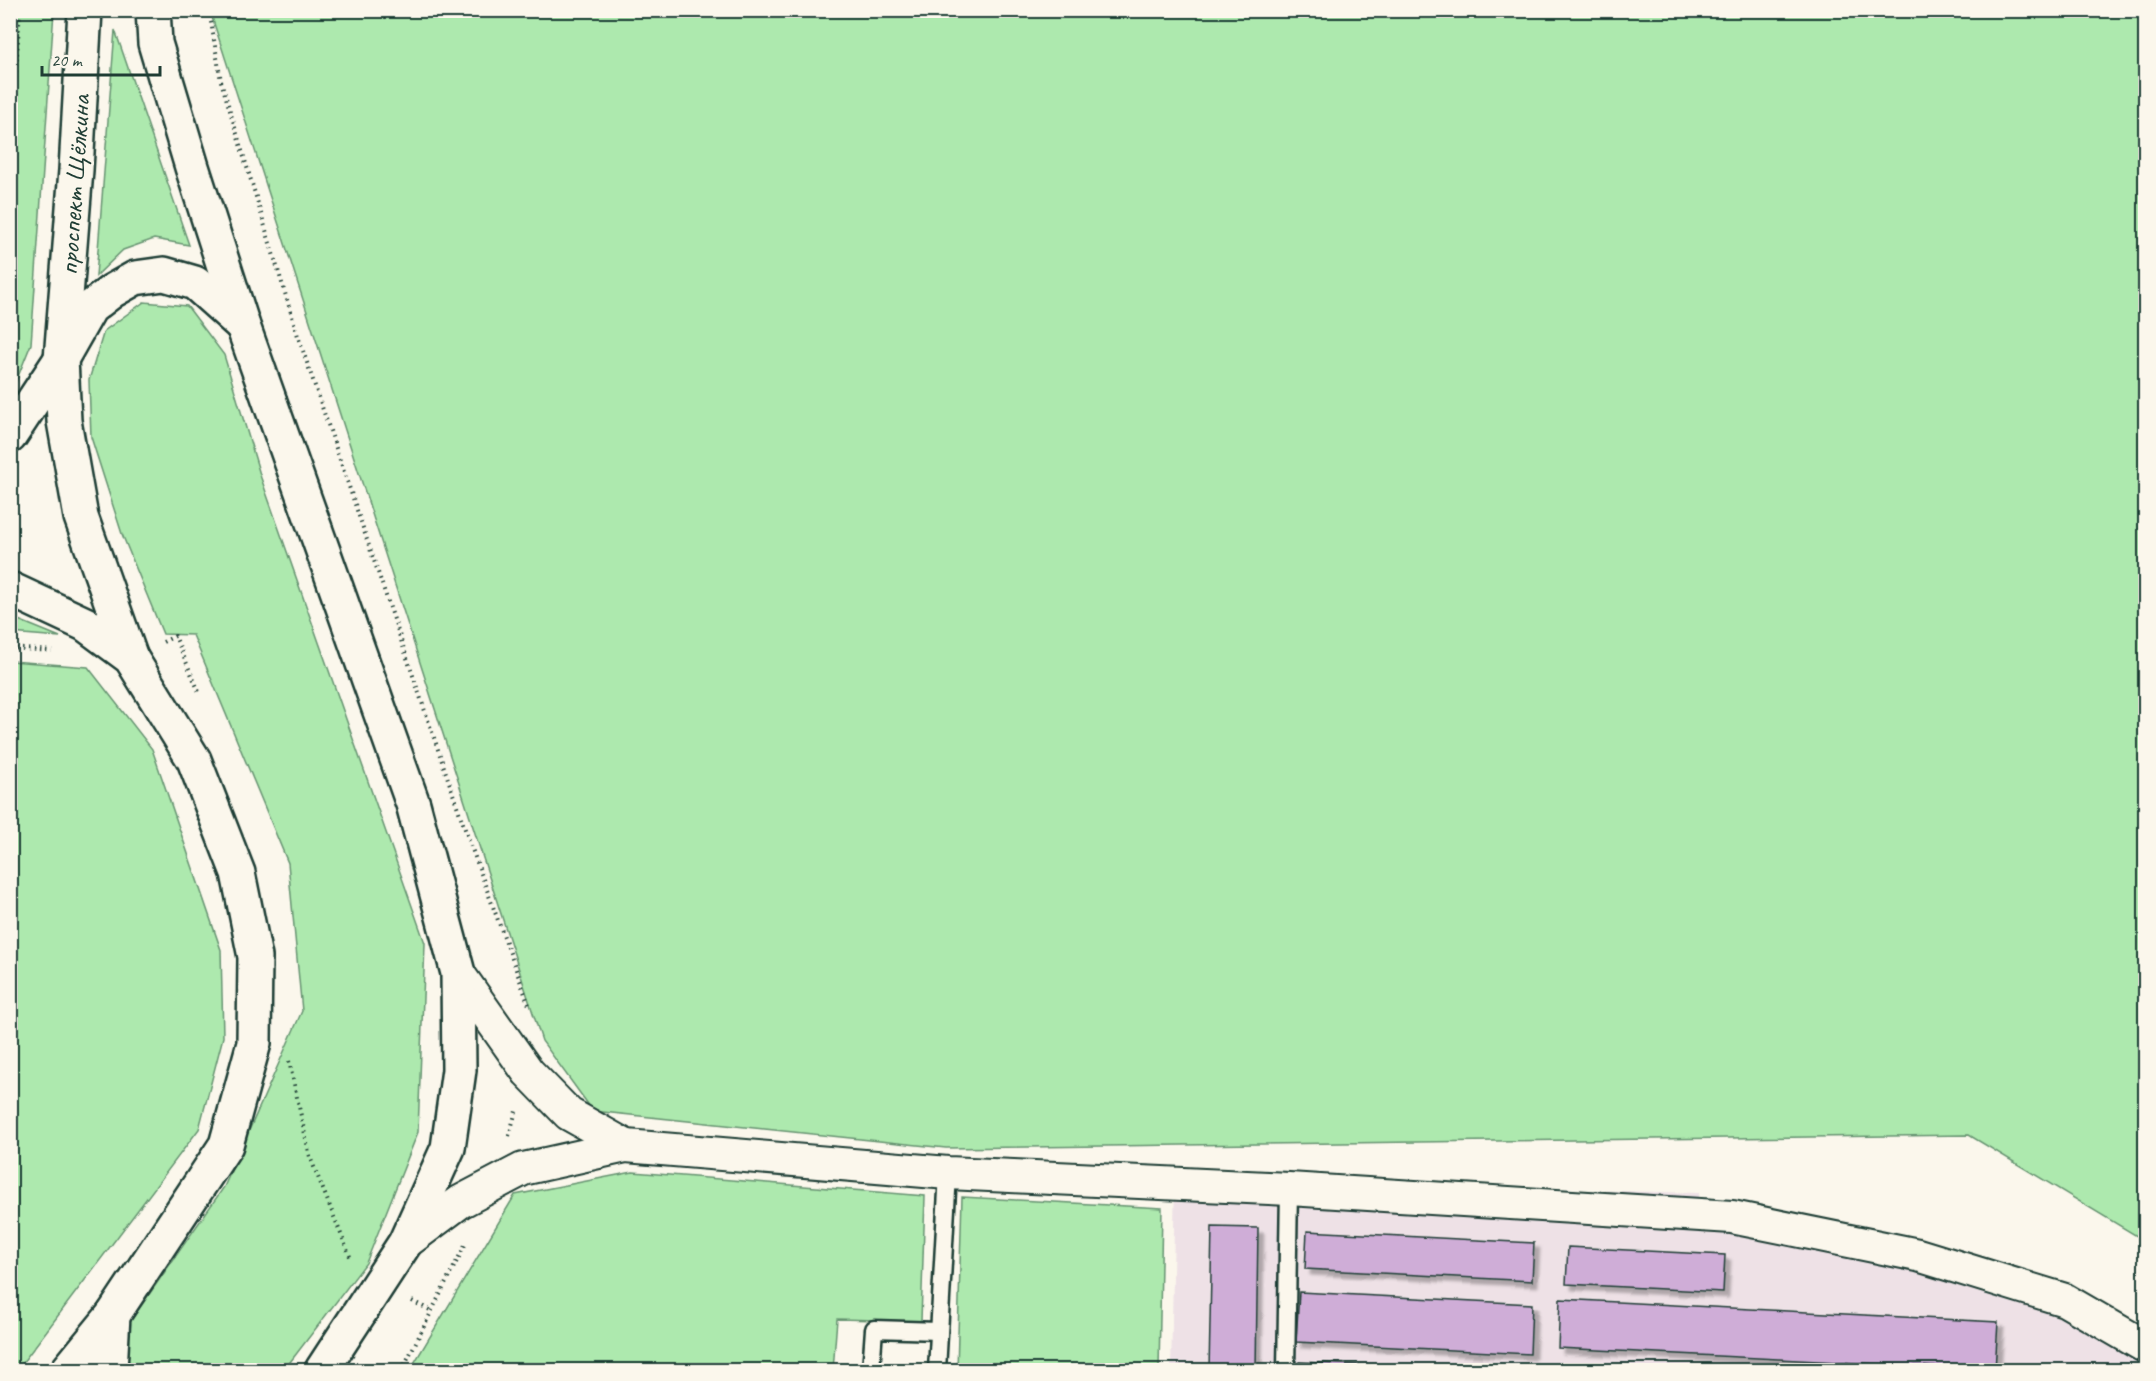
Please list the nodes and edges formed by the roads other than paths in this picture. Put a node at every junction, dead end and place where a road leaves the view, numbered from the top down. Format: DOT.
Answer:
graph roads {
  1 [pos="85,10"];
  2 [pos="153,10"];
  3 [pos="243,326"];
  4 [pos="61,359"];
  5 [pos="10,436"];
  6 [pos="10,589"];
  7 [pos="131,658"];
  8 [pos="458,973"];
  9 [pos="626,1146"];
  10 [pos="948,1173"];
  11 [pos="1290,1189"];
  12 [pos="405,1243"];
  13 [pos="113,1315"];
  14 [pos="939,1331"];
  15 [pos="2145,1347"];
  16 [pos="68,1371"];
  17 [pos="110,1371"];
  18 [pos="322,1371"];
  19 [pos="871,1371"];
  20 [pos="937,1371"];
  21 [pos="1286,1371"];
  1 -- 4 [label="street, проспект Щёлкина"];
  2 -- 3 [label="street"];
  3 -- 4 [label="street"];
  3 -- 8 [label="street"];
  4 -- 5 [label="street"];
  4 -- 7 [label="street, проспект Щёлкина"];
  6 -- 7 [label="street"];
  7 -- 13 [label="street"];
  8 -- 9 [label="street"];
  8 -- 12 [label="street"];
  9 -- 10 [label="street"];
  9 -- 12 [label="street"];
  10 -- 11 [label="street"];
  10 -- 14 [label="lane"];
  11 -- 15 [label="street"];
  11 -- 21 [label="lane"];
  12 -- 18 [label="street"];
  13 -- 16 [label="street"];
  13 -- 17 [label="street"];
  14 -- 19 [label="lane"];
  14 -- 20 [label="lane"];
}
